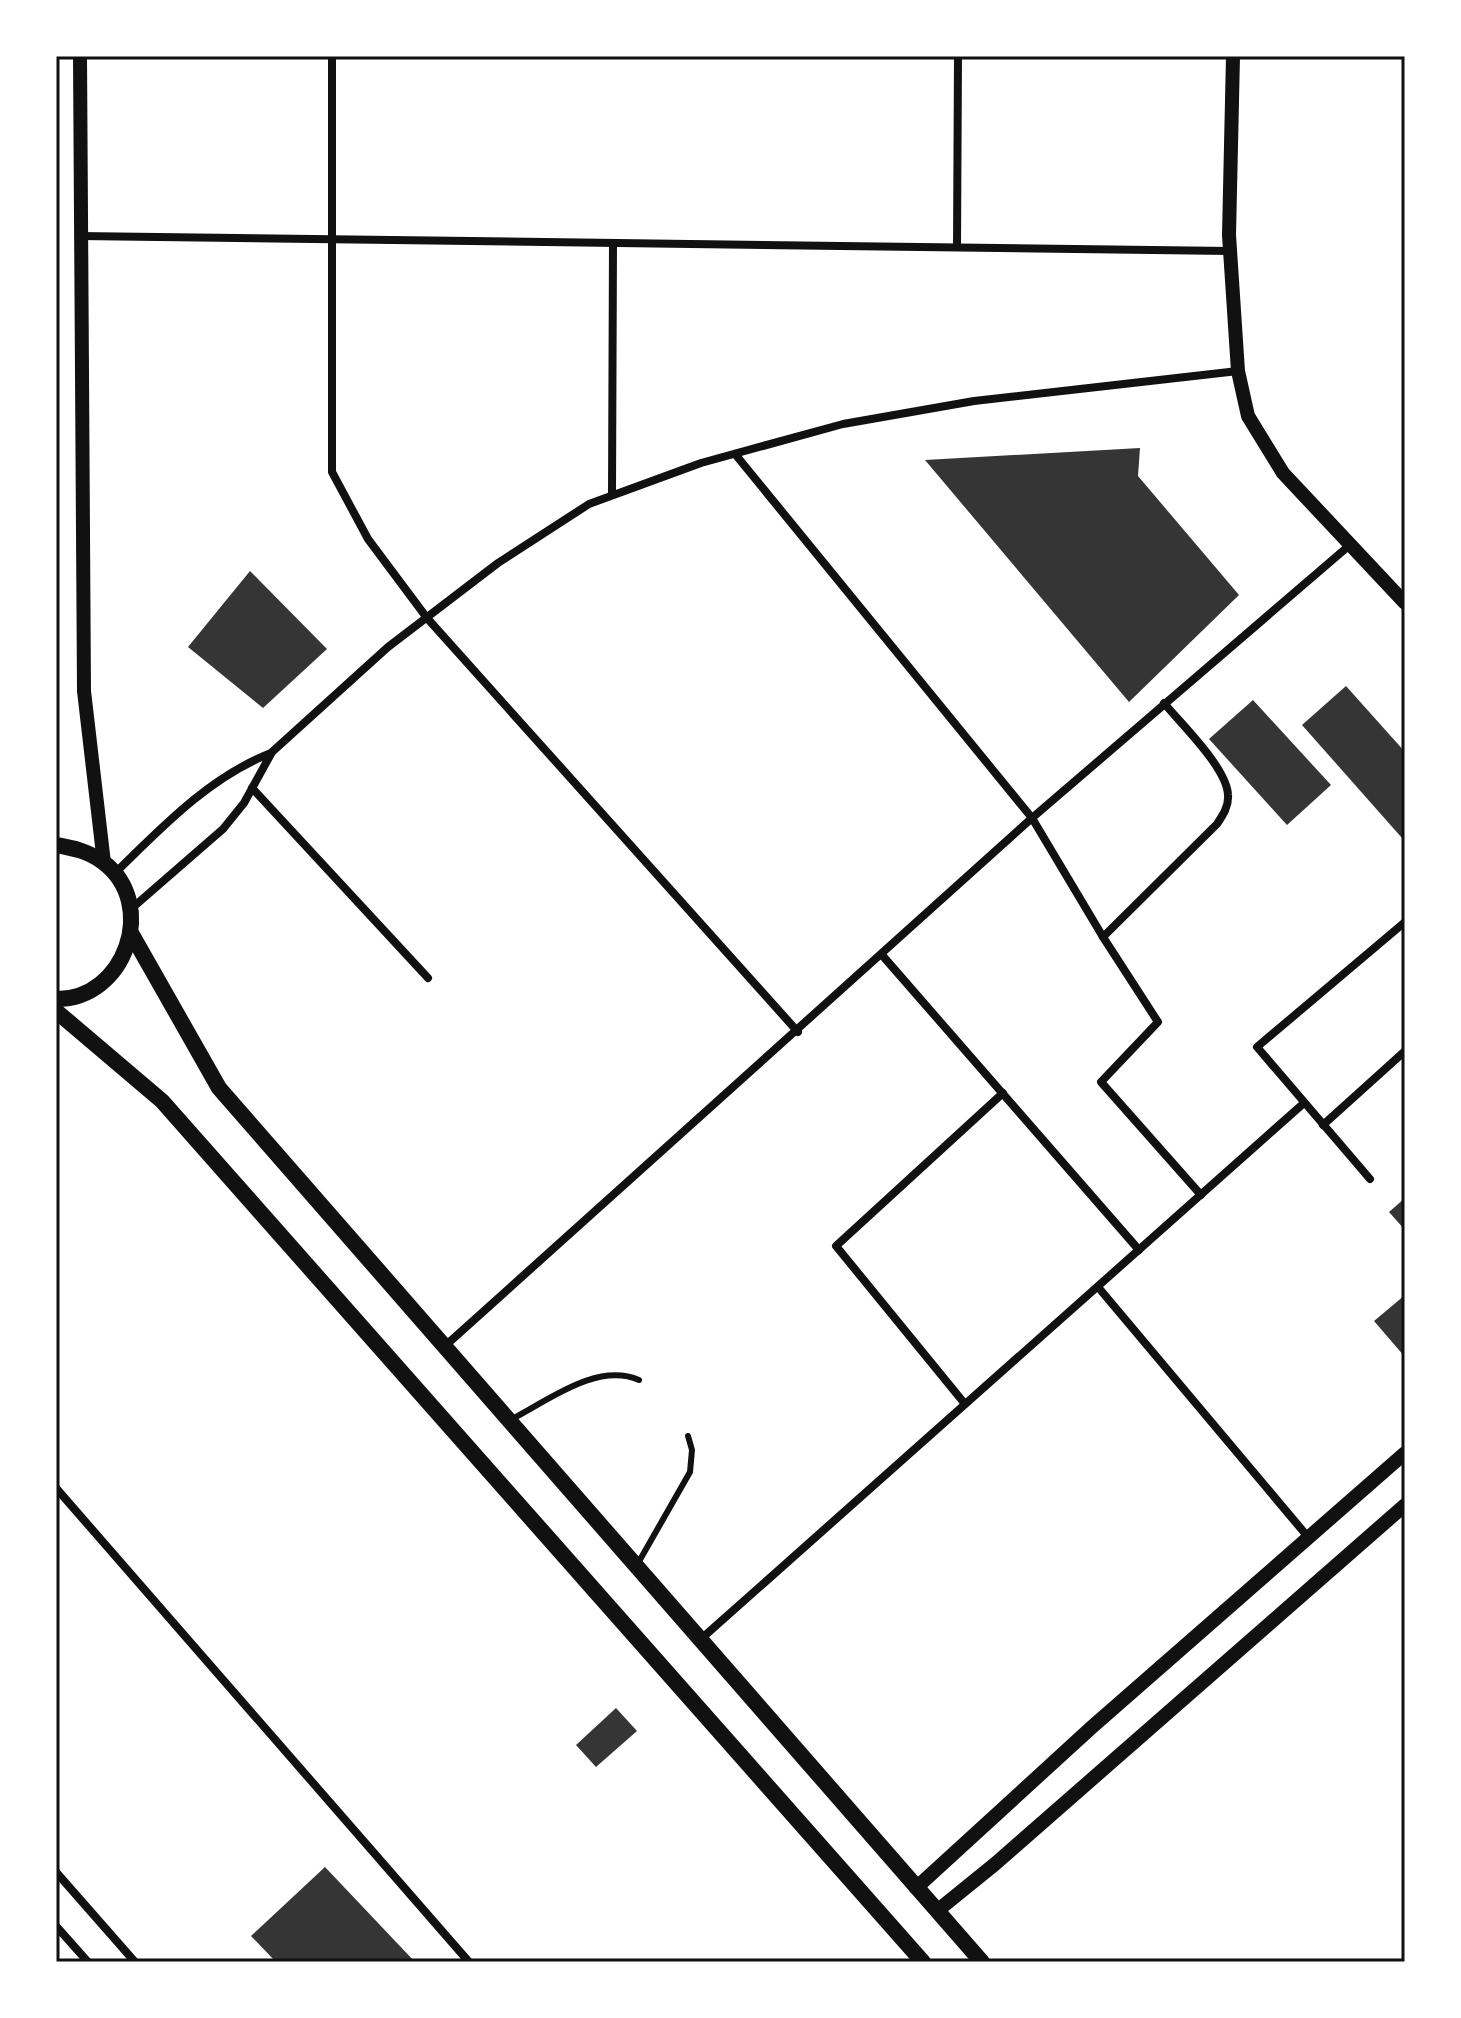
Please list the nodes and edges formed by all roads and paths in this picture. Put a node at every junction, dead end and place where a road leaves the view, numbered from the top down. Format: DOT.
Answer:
graph roads {
  1 [pos="80,56"];
  2 [pos="332,56"];
  3 [pos="958,56"];
  4 [pos="1233,56"];
  5 [pos="79,236"];
  6 [pos="334,239"];
  7 [pos="613,243"];
  8 [pos="957,247"];
  9 [pos="1230,251"];
  10 [pos="1238,371"];
  11 [pos="735,454"];
  12 [pos="612,495"];
  13 [pos="1351,544"];
  14 [pos="1405,603"];
  15 [pos="427,618"];
  16 [pos="1164,703"];
  17 [pos="272,752"];
  18 [pos="252,788"];
  19 [pos="1032,818"];
  20 [pos="56,845"];
  21 [pos="109,868"];
  22 [pos="131,909"];
  23 [pos="1405,922"];
  24 [pos="131,933"];
  25 [pos="1103,937"];
  26 [pos="882,955"];
  27 [pos="428,978"];
  28 [pos="56,999"];
  29 [pos="56,1011"];
  30 [pos="798,1032"];
  31 [pos="1405,1051"];
  32 [pos="1003,1093"];
  33 [pos="1304,1103"];
  34 [pos="1323,1125"];
  35 [pos="1370,1179"];
  36 [pos="1201,1195"];
  37 [pos="1139,1250"];
  38 [pos="1098,1287"];
  39 [pos="444,1347"];
  40 [pos="639,1380"];
  41 [pos="965,1404"];
  42 [pos="509,1421"];
  43 [pos="688,1436"];
  44 [pos="1405,1453"];
  45 [pos="56,1488"];
  46 [pos="1405,1505"];
  47 [pos="1308,1537"];
  48 [pos="636,1567"];
  49 [pos="700,1640"];
  50 [pos="56,1872"];
  51 [pos="916,1888"];
  52 [pos="937,1911"];
  53 [pos="56,1926"];
  54 [pos="88,1962"];
  55 [pos="135,1962"];
  56 [pos="469,1962"];
  57 [pos="923,1962"];
  58 [pos="982,1962"];
  1 -- 5 [label="street"];
  2 -- 6 [label="street"];
  3 -- 8 [label="street"];
  4 -- 9 [label="street"];
  5 -- 6 [label="street"];
  5 -- 21 [label="street"];
  6 -- 7 [label="street"];
  6 -- 15 [label="street"];
  7 -- 8 [label="street"];
  7 -- 12 [label="street"];
  8 -- 9 [label="street"];
  9 -- 10 [label="street"];
  10 -- 11 [label="street"];
  10 -- 13 [label="street"];
  11 -- 12 [label="street"];
  11 -- 19 [label="street"];
  12 -- 15 [label="street"];
  13 -- 14 [label="street"];
  13 -- 16 [label="street"];
  15 -- 17 [label="street"];
  15 -- 30 [label="street"];
  16 -- 19 [label="street"];
  16 -- 25 [label="street"];
  17 -- 18 [label="street"];
  17 -- 21 [label="street"];
  18 -- 22 [label="street"];
  18 -- 27 [label="street"];
  19 -- 25 [label="street"];
  19 -- 26 [label="street"];
  20 -- 21 [label="main road"];
  21 -- 22 [label="main road"];
  22 -- 24 [label="main road"];
  23 -- 33 [label="street"];
  24 -- 28 [label="main road"];
  24 -- 39 [label="main road"];
  25 -- 36 [label="street"];
  26 -- 30 [label="street"];
  26 -- 32 [label="street"];
  29 -- 57 [label="main road"];
  30 -- 39 [label="street"];
  31 -- 34 [label="street"];
  32 -- 37 [label="street"];
  32 -- 41 [label="street"];
  33 -- 34 [label="street"];
  33 -- 36 [label="street"];
  34 -- 35 [label="street"];
  36 -- 37 [label="street"];
  37 -- 38 [label="street"];
  38 -- 41 [label="street"];
  38 -- 47 [label="street"];
  39 -- 42 [label="main road"];
  40 -- 42 [label="lane"];
  41 -- 49 [label="street"];
  42 -- 48 [label="main road"];
  43 -- 48 [label="lane"];
  44 -- 47 [label="street"];
  45 -- 56 [label="street"];
  46 -- 52 [label="street"];
  47 -- 51 [label="street"];
  48 -- 49 [label="main road"];
  49 -- 51 [label="main road"];
  50 -- 55 [label="street"];
  51 -- 52 [label="main road"];
  52 -- 58 [label="main road"];
  53 -- 54 [label="street"];
}
